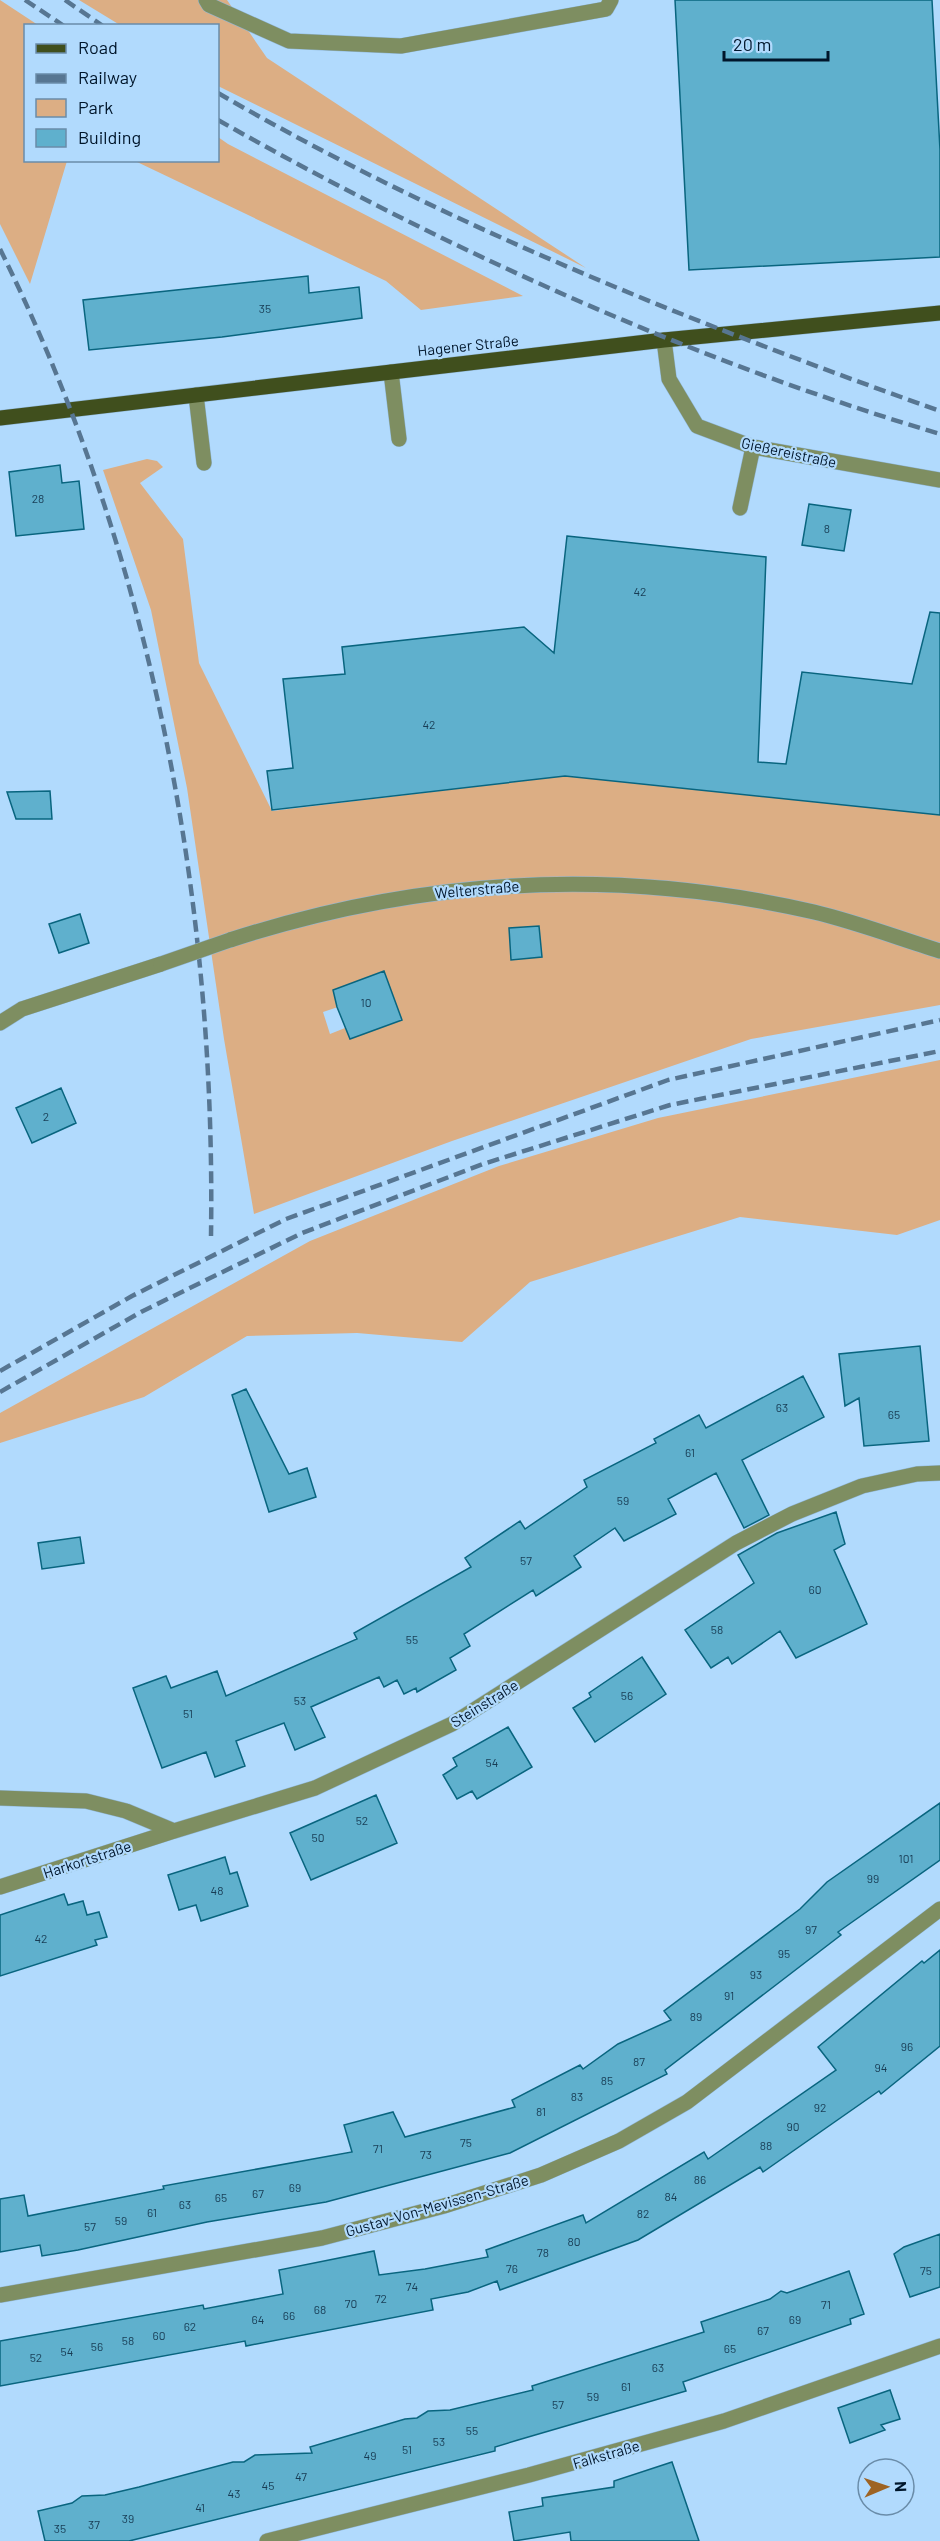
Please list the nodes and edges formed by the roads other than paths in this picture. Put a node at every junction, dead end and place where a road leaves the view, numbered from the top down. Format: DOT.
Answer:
graph roads {
  1 [pos="206,0"];
  2 [pos="611,0"];
  3 [pos="940,313"];
  4 [pos="664,340"];
  5 [pos="392,372"];
  6 [pos="196,395"];
  7 [pos="0,418"];
  8 [pos="399,439"];
  9 [pos="753,447"];
  10 [pos="204,463"];
  11 [pos="940,480"];
  12 [pos="740,508"];
  13 [pos="940,951"];
  14 [pos="0,1008"];
  15 [pos="22,1009"];
  16 [pos="0,1023"];
  17 [pos="940,1473"];
  18 [pos="0,1798"];
  19 [pos="174,1831"];
  20 [pos="0,1887"];
  21 [pos="940,1909"];
  22 [pos="0,2295"];
  23 [pos="940,2346"];
  24 [pos="267,2541"];
  1 -- 2 [label="street"];
  3 -- 4 [label="main road, Hagener Straße"];
  4 -- 5 [label="main road, Hagener Straße"];
  4 -- 9 [label="street, Gießereistraße"];
  5 -- 6 [label="main road, Hagener Straße"];
  5 -- 8 [label="street"];
  6 -- 7 [label="main road, Hagener Straße"];
  6 -- 10 [label="street"];
  9 -- 11 [label="street, Gießereistraße"];
  9 -- 12 [label="street"];
  13 -- 15 [label="street, Welterstraße, bridge"];
  14 -- 15 [label="street, Welterstraße"];
  15 -- 16 [label="street, Welterstraße"];
  17 -- 19 [label="street, Steinstraße"];
  18 -- 19 [label="street"];
  19 -- 20 [label="street, Harkortstraße"];
  21 -- 22 [label="street, Gustav-Von-Mevissen-Straße"];
  23 -- 24 [label="street, Falkstraße"];
}
